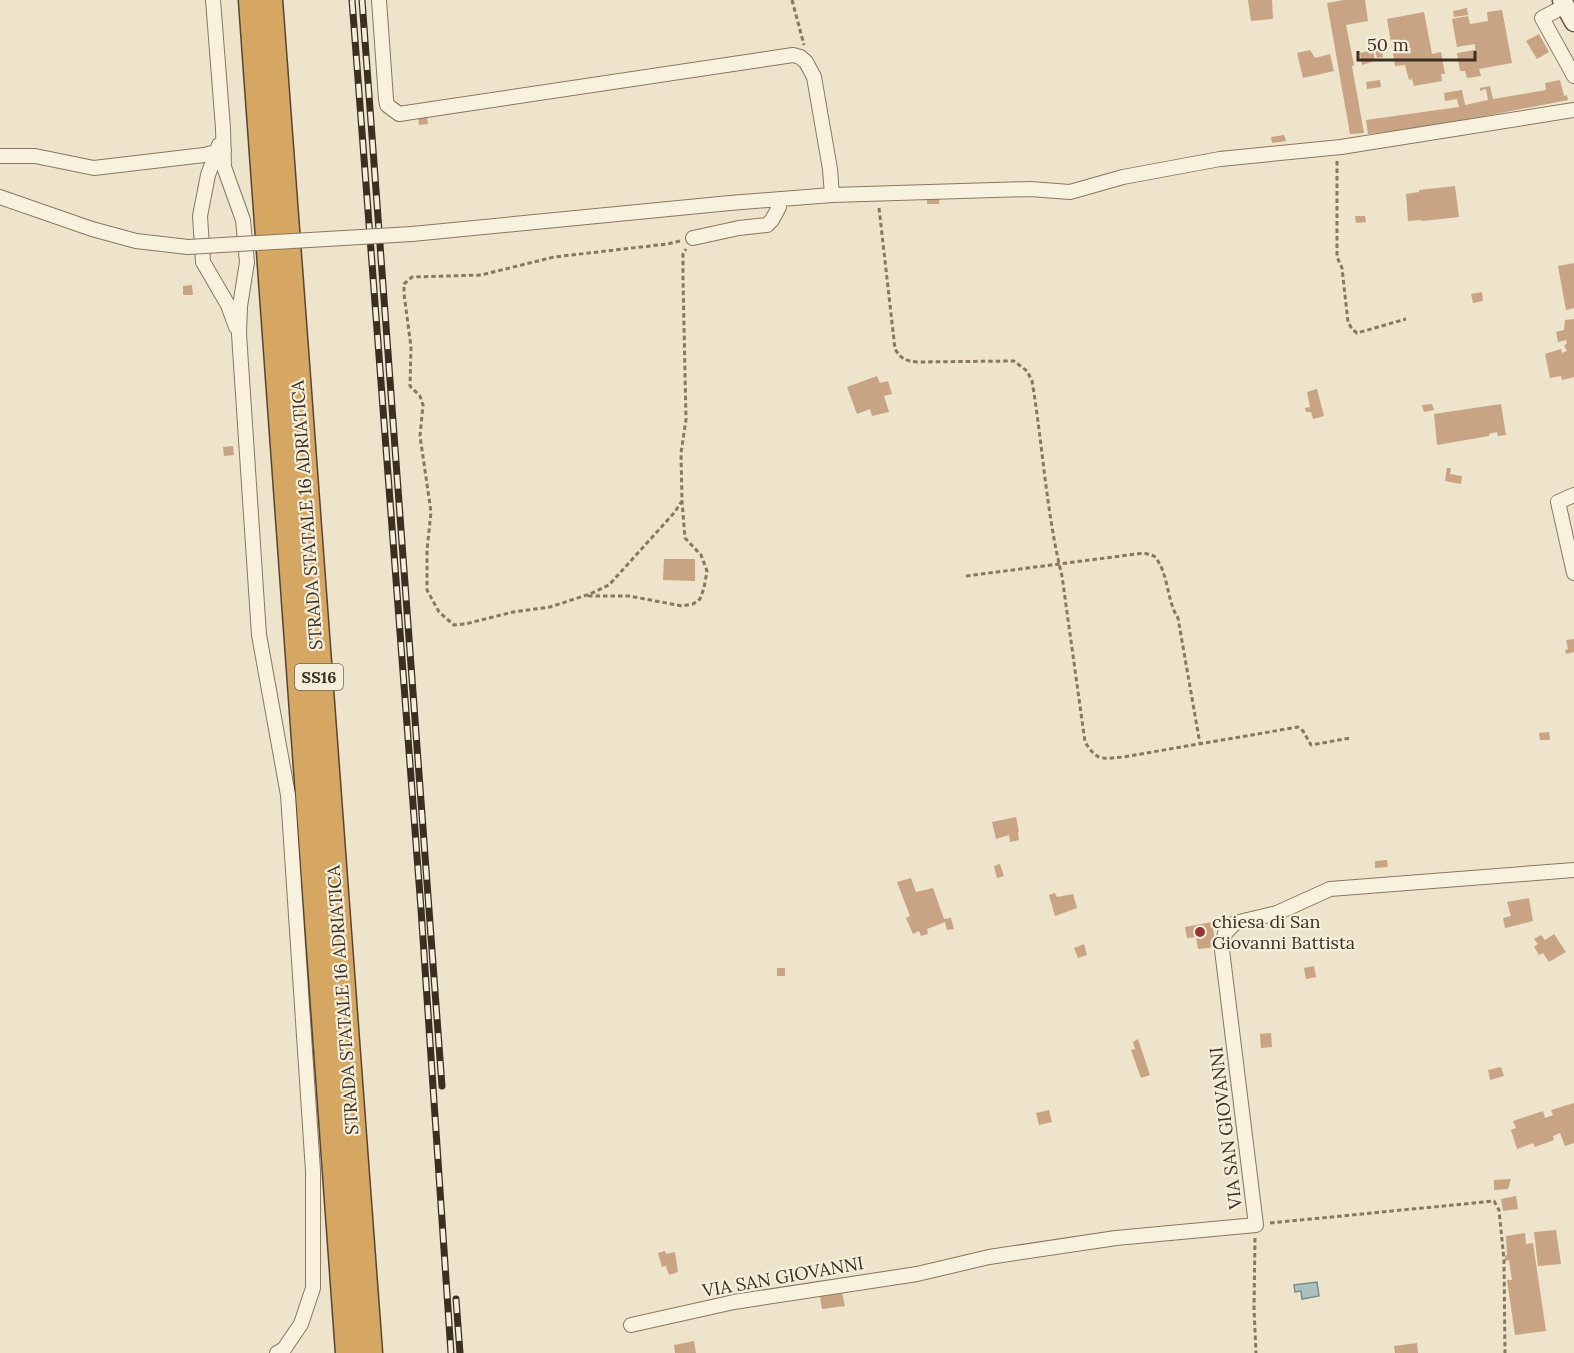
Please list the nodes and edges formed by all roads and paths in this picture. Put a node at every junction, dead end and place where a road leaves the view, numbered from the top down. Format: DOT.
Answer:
graph roads {
  1 [pos="213,0"];
  2 [pos="251,0"];
  3 [pos="270,0"];
  4 [pos="379,0"];
  5 [pos="792,0"];
  6 [pos="1567,9"];
  7 [pos="812,73"];
  8 [pos="1574,76"];
  9 [pos="1574,110"];
  10 [pos="1337,147"];
  11 [pos="220,151"];
  12 [pos="0,156"];
  13 [pos="877,193"];
  14 [pos="832,195"];
  15 [pos="0,196"];
  16 [pos="777,200"];
  17 [pos="694,238"];
  18 [pos="1406,319"];
  19 [pos="239,334"];
  20 [pos="1574,495"];
  21 [pos="681,501"];
  22 [pos="1059,564"];
  23 [pos="1574,573"];
  24 [pos="966,576"];
  25 [pos="585,596"];
  26 [pos="1350,738"];
  27 [pos="1200,744"];
  28 [pos="1574,870"];
  29 [pos="1256,1225"];
  30 [pos="342,1267"];
  31 [pos="631,1325"];
  32 [pos="277,1353"];
  33 [pos="338,1353"];
  34 [pos="348,1353"];
  35 [pos="369,1353"];
  36 [pos="1256,1353"];
  37 [pos="1505,1353"];
  1 -- 11 [label="street"];
  2 -- 30 [label="highway, STRADA STATALE 16 ADRIATICA / SS16"];
  3 -- 35 [label="highway, STRADA STATALE 16 ADRIATICA / SS16"];
  4 -- 7 [label="street"];
  5 -- 7 [label="path"];
  6 -- 8 [label="street"];
  7 -- 14 [label="street"];
  9 -- 10 [label="street"];
  10 -- 13 [label="street"];
  10 -- 18 [label="path"];
  11 -- 12 [label="street"];
  11 -- 19 [label="street"];
  11 -- 19 [label="street"];
  13 -- 14 [label="street"];
  13 -- 22 [label="path"];
  14 -- 16 [label="street"];
  15 -- 16 [label="street, bridge"];
  16 -- 17 [label="street"];
  17 -- 21 [label="path"];
  17 -- 25 [label="path"];
  19 -- 32 [label="street"];
  20 -- 23 [label="street"];
  21 -- 25 [label="path"];
  21 -- 25 [label="path"];
  22 -- 24 [label="path"];
  22 -- 27 [label="path"];
  22 -- 27 [label="path"];
  26 -- 27 [label="path"];
  28 -- 29 [label="street, VIA SAN GIOVANNI"];
  29 -- 31 [label="street, VIA SAN GIOVANNI"];
  29 -- 36 [label="path"];
  29 -- 37 [label="path"];
  30 -- 33 [label="highway"];
  30 -- 34 [label="highway, STRADA STATALE 16 ADRIATICA / SS16"];
}
